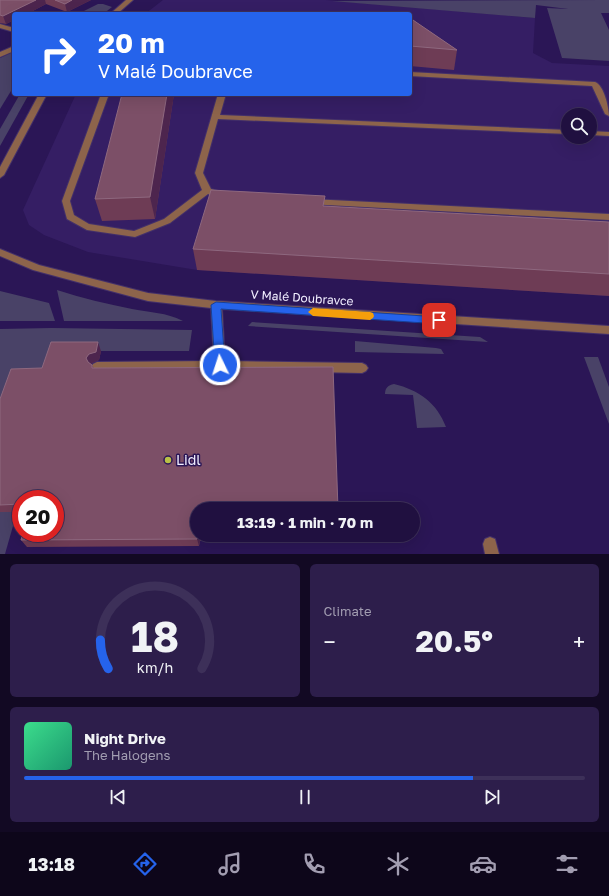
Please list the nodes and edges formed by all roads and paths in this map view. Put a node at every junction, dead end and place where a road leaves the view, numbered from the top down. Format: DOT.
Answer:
graph roads {
  1 [pos="130,0"];
  2 [pos="115,12"];
  3 [pos="0,26"];
  4 [pos="12,29"];
  5 [pos="12,49"];
  6 [pos="0,55"];
  7 [pos="412,74"];
  8 [pos="42,96"];
  9 [pos="104,96"];
  10 [pos="221,96"];
  11 [pos="609,114"];
  12 [pos="216,116"];
  13 [pos="561,132"];
  14 [pos="597,133"];
  15 [pos="609,134"];
  16 [pos="0,175"];
  17 [pos="207,191"];
  18 [pos="229,196"];
  19 [pos="299,201"];
  20 [pos="609,217"];
  21 [pos="0,252"];
  22 [pos="216,305"];
  23 [pos="609,330"];
  24 [pos="220,365"];
  25 [pos="97,367"];
  26 [pos="362,368"];
  1 -- 2 [label="street"];
  3 -- 4 [label="street"];
  5 -- 6 [label="street"];
  7 -- 11 [label="street"];
  8 -- 16 [label="street"];
  9 -- 17 [label="street"];
  10 -- 12 [label="street"];
  12 -- 13 [label="street"];
  12 -- 17 [label="street"];
  14 -- 15 [label="street"];
  17 -- 18 [label="street"];
  19 -- 20 [label="street"];
  21 -- 22 [label="street, V Malé Doubravce"];
  22 -- 23 [label="street, V Malé Doubravce"];
  22 -- 24 [label="street"];
  24 -- 25 [label="street"];
  24 -- 26 [label="street"];
}
